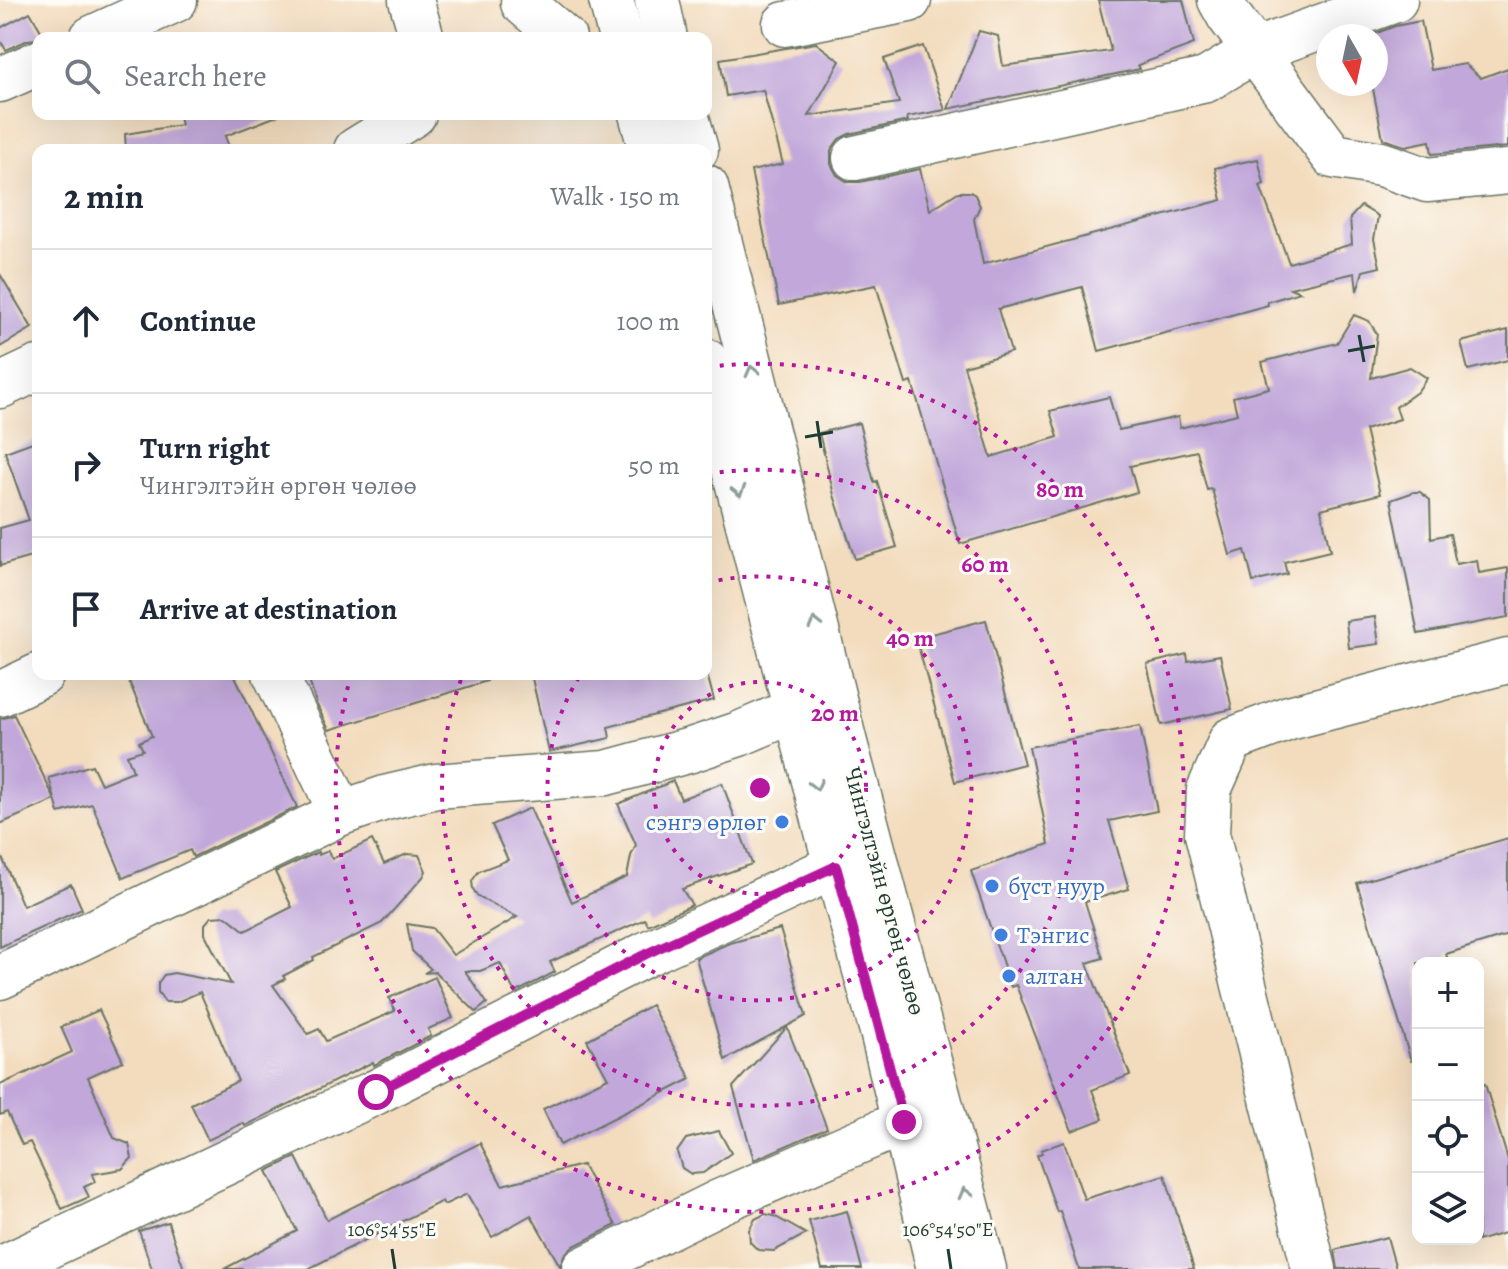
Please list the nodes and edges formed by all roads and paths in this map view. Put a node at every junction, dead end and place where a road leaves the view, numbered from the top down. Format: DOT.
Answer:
graph roads {
  1 [pos="175,0"];
  2 [pos="411,0"];
  3 [pos="611,0"];
  4 [pos="657,0"];
  5 [pos="909,0"];
  6 [pos="1220,0"];
  7 [pos="1395,0"];
  8 [pos="523,3"];
  9 [pos="785,24"];
  10 [pos="105,32"];
  11 [pos="420,32"];
  12 [pos="557,32"];
  13 [pos="619,32"];
  14 [pos="664,32"];
  15 [pos="1254,51"];
  16 [pos="32,66"];
  17 [pos="0,80"];
  18 [pos="404,120"];
  19 [pos="643,120"];
  20 [pos="688,120"];
  21 [pos="366,144"];
  22 [pos="649,144"];
  23 [pos="694,144"];
  24 [pos="855,158"];
  25 [pos="1508,172"];
  26 [pos="712,211"];
  27 [pos="32,371"];
  28 [pos="0,386"];
  29 [pos="714,425"];
  30 [pos="1508,661"];
  31 [pos="32,679"];
  32 [pos="278,680"];
  33 [pos="0,694"];
  34 [pos="795,710"];
  35 [pos="341,813"];
  36 [pos="836,866"];
  37 [pos="0,977"];
  38 [pos="904,1122"];
  39 [pos="0,1269"];
  40 [pos="584,1269"];
  41 [pos="939,1269"];
  42 [pos="984,1269"];
  43 [pos="1314,1269"];
  1 -- 10 [label="street"];
  2 -- 11 [label="street"];
  3 -- 13 [label="street"];
  4 -- 14 [label="street"];
  5 -- 9 [label="street"];
  6 -- 15 [label="street"];
  7 -- 15 [label="street"];
  8 -- 12 [label="street"];
  15 -- 24 [label="street"];
  15 -- 25 [label="street"];
  16 -- 17 [label="street"];
  18 -- 21 [label="street"];
  19 -- 22 [label="street"];
  20 -- 23 [label="street"];
  42 -- 26 [label="street, Чингэлтэйн өргөн чөлөө, one-way"];
  27 -- 28 [label="street"];
  29 -- 34 [label="street, Чингэлтэйн өргөн чөлөө, one-way"];
  30 -- 43 [label="street"];
  31 -- 33 [label="street"];
  32 -- 35 [label="street"];
  34 -- 35 [label="street"];
  34 -- 36 [label="street, Чингэлтэйн өргөн чөлөө, one-way"];
  35 -- 37 [label="street"];
  36 -- 38 [label="street, Чингэлтэйн өргөн чөлөө"];
  36 -- 39 [label="street"];
  38 -- 40 [label="street"];
  38 -- 41 [label="street, Чингэлтэйн өргөн чөлөө"];
}
